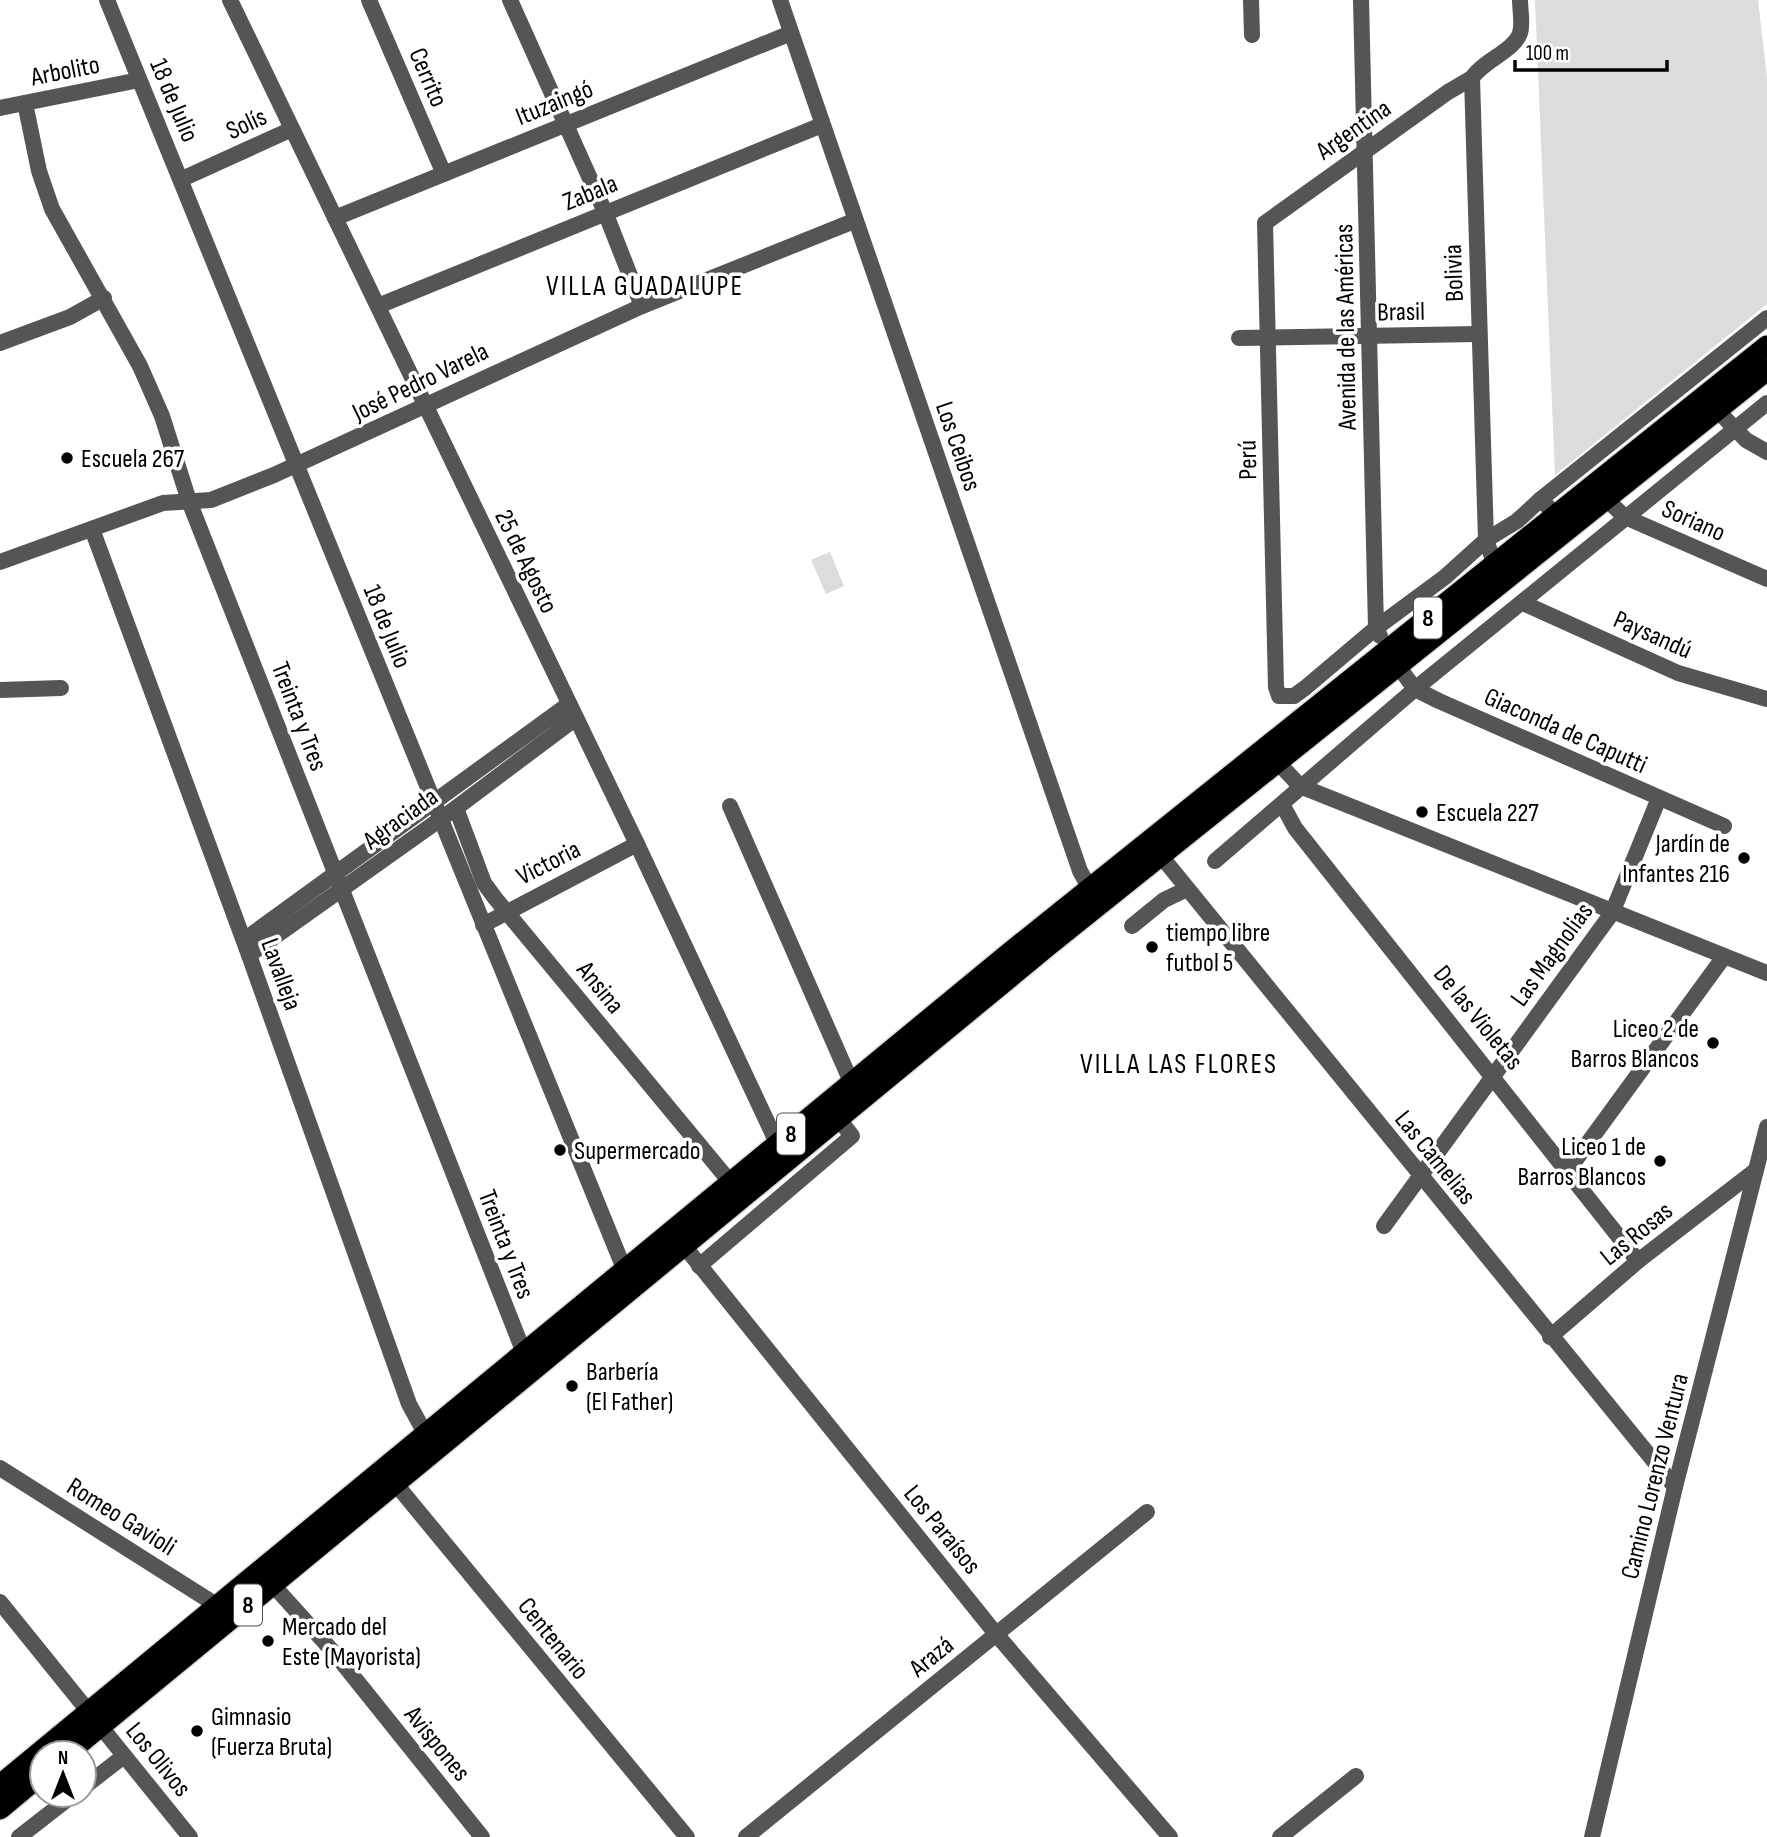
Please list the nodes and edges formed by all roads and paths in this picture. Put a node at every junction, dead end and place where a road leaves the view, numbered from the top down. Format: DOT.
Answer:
graph roads {
  1 [pos="107,0"];
  2 [pos="230,0"];
  3 [pos="369,0"];
  4 [pos="510,0"];
  5 [pos="780,0"];
  6 [pos="1251,0"];
  7 [pos="1361,0"];
  8 [pos="1521,0"];
  9 [pos="791,33"];
  10 [pos="1252,35"];
  11 [pos="1472,78"];
  12 [pos="139,80"];
  13 [pos="25,103"];
  14 [pos="0,108"];
  15 [pos="566,123"];
  16 [pos="822,125"];
  17 [pos="292,129"];
  18 [pos="1366,151"];
  19 [pos="444,174"];
  20 [pos="182,179"];
  21 [pos="606,212"];
  22 [pos="335,218"];
  23 [pos="854,221"];
  24 [pos="1265,223"];
  25 [pos="104,298"];
  26 [pos="377,306"];
  27 [pos="642,306"];
  28 [pos="1767,318"];
  29 [pos="1479,334"];
  30 [pos="1369,336"];
  31 [pos="1268,337"];
  32 [pos="1239,338"];
  33 [pos="0,343"];
  34 [pos="1767,346"];
  35 [pos="1767,370"];
  36 [pos="1767,403"];
  37 [pos="423,406"];
  38 [pos="1717,410"];
  39 [pos="1735,430"];
  40 [pos="1767,452"];
  41 [pos="296,466"];
  42 [pos="1541,499"];
  43 [pos="1606,499"];
  44 [pos="189,501"];
  45 [pos="1556,516"];
  46 [pos="1625,517"];
  47 [pos="92,529"];
  48 [pos="1486,540"];
  49 [pos="0,562"];
  50 [pos="1495,565"];
  51 [pos="1767,579"];
  52 [pos="1523,603"];
  53 [pos="1376,628"];
  54 [pos="1393,658"];
  55 [pos="61,688"];
  56 [pos="1415,689"];
  57 [pos="0,690"];
  58 [pos="1767,699"];
  59 [pos="573,711"];
  60 [pos="1271,756"];
  61 [pos="1300,786"];
  62 [pos="1658,798"];
  63 [pos="1282,804"];
  64 [pos="730,806"];
  65 [pos="456,808"];
  66 [pos="438,811"];
  67 [pos="1724,826"];
  68 [pos="637,844"];
  69 [pos="1161,856"];
  70 [pos="1215,861"];
  71 [pos="339,882"];
  72 [pos="1187,889"];
  73 [pos="1095,897"];
  74 [pos="507,911"];
  75 [pos="1612,913"];
  76 [pos="482,925"];
  77 [pos="1132,926"];
  78 [pos="246,948"];
  79 [pos="1723,958"];
  80 [pos="1767,973"];
  81 [pos="1493,1074"];
  82 [pos="852,1084"];
  83 [pos="838,1118"];
  84 [pos="1767,1127"];
  85 [pos="778,1145"];
  86 [pos="1569,1170"];
  87 [pos="1756,1170"];
  88 [pos="1419,1175"];
  89 [pos="731,1183"];
  90 [pos="1384,1226"];
  91 [pos="684,1247"];
  92 [pos="1639,1261"];
  93 [pos="699,1266"];
  94 [pos="625,1271"];
  95 [pos="1549,1337"];
  96 [pos="524,1353"];
  97 [pos="426,1435"];
  98 [pos="3,1474"];
  99 [pos="389,1476"];
  100 [pos="1675,1487"];
  101 [pos="1147,1512"];
  102 [pos="273,1584"];
  103 [pos="0,1602"];
  104 [pos="218,1606"];
  105 [pos="996,1634"];
  106 [pos="95,1719"];
  107 [pos="79,1739"];
  108 [pos="124,1756"];
  109 [pos="98,1776"];
  110 [pos="1356,1776"];
  111 [pos="0,1785"];
  112 [pos="28,1786"];
  113 [pos="0,1809"];
  114 [pos="56,1809"];
  115 [pos="24,1835"];
  116 [pos="190,1837"];
  117 [pos="482,1837"];
  118 [pos="687,1837"];
  119 [pos="746,1837"];
  120 [pos="1170,1837"];
  121 [pos="1280,1837"];
  122 [pos="1592,1837"];
  1 -- 12 [label="street, 18 de Julio"];
  2 -- 17 [label="street, 25 de Agosto"];
  3 -- 19 [label="street, Cerrito"];
  4 -- 15 [label="street"];
  5 -- 9 [label="street, Los Ceibos"];
  6 -- 10 [label="street"];
  7 -- 18 [label="street, Avenida de las Américas"];
  8 -- 11 [label="street"];
  9 -- 15 [label="street, Ituzaingó"];
  9 -- 16 [label="street, Los Ceibos"];
  11 -- 18 [label="street, Argentina"];
  11 -- 29 [label="street, Bolivia"];
  12 -- 13 [label="street, Arbolito"];
  12 -- 20 [label="street, 18 de Julio"];
  13 -- 14 [label="street, Arbolito"];
  13 -- 25 [label="street, Treinta y Tres"];
  15 -- 19 [label="street, Ituzaingó"];
  15 -- 21 [label="street"];
  16 -- 21 [label="street, Zabala"];
  16 -- 23 [label="street, Los Ceibos"];
  17 -- 20 [label="street, Solís"];
  17 -- 22 [label="street, 25 de Agosto"];
  18 -- 24 [label="street, Argentina"];
  18 -- 30 [label="street, Avenida de las Américas"];
  19 -- 22 [label="street, Ituzaingó"];
  20 -- 41 [label="street, 18 de Julio"];
  21 -- 26 [label="street, Zabala"];
  21 -- 27 [label="street"];
  22 -- 26 [label="street, 25 de Agosto"];
  23 -- 27 [label="street, José Pedro Varela"];
  23 -- 73 [label="street, Los Ceibos"];
  24 -- 31 [label="street, Perú"];
  25 -- 33 [label="street"];
  25 -- 44 [label="street, Treinta y Tres"];
  26 -- 37 [label="street, 25 de Agosto"];
  27 -- 37 [label="street, José Pedro Varela"];
  28 -- 42 [label="street"];
  29 -- 30 [label="street, Brasil"];
  29 -- 48 [label="street, Bolivia"];
  30 -- 31 [label="street, Brasil"];
  30 -- 53 [label="street, Avenida de las Américas"];
  31 -- 32 [label="street, Brasil"];
  31 -- 53 [label="street, Perú"];
  34 -- 45 [label="highway, 8"];
  35 -- 38 [label="highway, 8"];
  36 -- 39 [label="street"];
  37 -- 41 [label="street, José Pedro Varela"];
  37 -- 59 [label="street, 25 de Agosto"];
  38 -- 39 [label="street"];
  38 -- 43 [label="highway, 8"];
  39 -- 40 [label="street"];
  39 -- 46 [label="street"];
  41 -- 44 [label="street, José Pedro Varela"];
  41 -- 66 [label="street, 18 de Julio"];
  42 -- 45 [label="street"];
  42 -- 48 [label="street"];
  43 -- 46 [label="street, Soriano"];
  43 -- 54 [label="highway, 8"];
  44 -- 47 [label="street, José Pedro Varela"];
  44 -- 71 [label="street, Treinta y Tres"];
  45 -- 50 [label="highway, 8"];
  46 -- 51 [label="street, Soriano"];
  46 -- 52 [label="street"];
  47 -- 49 [label="street, José Pedro Varela"];
  47 -- 78 [label="street, Lavalleja"];
  48 -- 50 [label="street, Bolivia"];
  48 -- 53 [label="street"];
  50 -- 54 [label="highway, 8"];
  52 -- 56 [label="street"];
  52 -- 58 [label="street, Paysandú"];
  53 -- 54 [label="street, Avenida de las Américas"];
  54 -- 56 [label="street, Giaconda de Caputti"];
  54 -- 60 [label="highway, 8"];
  55 -- 57 [label="street"];
  56 -- 61 [label="street"];
  56 -- 62 [label="street, Giaconda de Caputti"];
  59 -- 65 [label="street, Agraciada"];
  59 -- 66 [label="street, Agraciada"];
  59 -- 68 [label="street, 25 de Agosto"];
  60 -- 61 [label="street"];
  60 -- 69 [label="highway, 8"];
  60 -- 73 [label="highway, 8"];
  61 -- 63 [label="street"];
  61 -- 75 [label="street"];
  62 -- 67 [label="street, Giaconda de Caputti"];
  62 -- 75 [label="street, Las Magnolias"];
  63 -- 70 [label="street"];
  63 -- 81 [label="street, De las Violetas"];
  64 -- 82 [label="street"];
  65 -- 66 [label="street, Agraciada"];
  65 -- 74 [label="street, Ansina"];
  66 -- 71 [label="street, Agraciada"];
  66 -- 76 [label="street, 18 de Julio"];
  68 -- 74 [label="street, Victoria"];
  68 -- 85 [label="street, 25 de Agosto"];
  69 -- 72 [label="street, Las Camelias"];
  69 -- 73 [label="highway, 8"];
  71 -- 78 [label="street, Agraciada"];
  71 -- 96 [label="street, Treinta y Tres"];
  72 -- 77 [label="street"];
  72 -- 88 [label="street, Las Camelias"];
  73 -- 82 [label="highway, 8"];
  73 -- 83 [label="highway, 8"];
  74 -- 76 [label="street, Victoria"];
  74 -- 89 [label="street, Ansina"];
  75 -- 79 [label="street"];
  75 -- 81 [label="street, Las Magnolias"];
  76 -- 94 [label="street, 18 de Julio"];
  78 -- 97 [label="street, Lavalleja"];
  79 -- 80 [label="street"];
  79 -- 86 [label="street"];
  81 -- 86 [label="street, De las Violetas"];
  81 -- 88 [label="street, Las Magnolias"];
  82 -- 85 [label="highway, 8"];
  83 -- 91 [label="highway, 8"];
  83 -- 93 [label="street"];
  84 -- 87 [label="street, Camino Lorenzo Ventura"];
  85 -- 89 [label="highway, 8"];
  86 -- 92 [label="street, De las Violetas"];
  87 -- 92 [label="street, Las Rosas"];
  87 -- 100 [label="street, Camino Lorenzo Ventura"];
  88 -- 90 [label="street, Las Magnolias"];
  88 -- 95 [label="street, Las Camelias"];
  89 -- 94 [label="highway, 8"];
  91 -- 93 [label="street, Los Paraísos"];
  91 -- 99 [label="highway, 8"];
  92 -- 95 [label="street, Las Rosas"];
  93 -- 105 [label="street, Los Paraísos"];
  94 -- 96 [label="highway, 8"];
  95 -- 100 [label="street, Las Camelias"];
  96 -- 97 [label="highway, 8"];
  97 -- 99 [label="highway, 8"];
  98 -- 104 [label="street, Romeo Gavioli"];
  99 -- 102 [label="highway, 8"];
  99 -- 104 [label="highway, 8"];
  99 -- 118 [label="street, Centenario"];
  100 -- 122 [label="street, Camino Lorenzo Ventura"];
  101 -- 105 [label="street, Arazá"];
  102 -- 106 [label="highway, 8"];
  102 -- 117 [label="street, Avispones"];
  103 -- 106 [label="street, Los Olivos"];
  104 -- 106 [label="highway, 8"];
  105 -- 119 [label="street, Arazá"];
  105 -- 120 [label="street, Los Paraísos"];
  106 -- 107 [label="highway, 8"];
  106 -- 108 [label="street, Los Olivos"];
  106 -- 111 [label="highway, 8"];
  108 -- 109 [label="street"];
  108 -- 116 [label="street, Los Olivos"];
  110 -- 121 [label="street"];
  112 -- 113 [label="highway"];
  114 -- 115 [label="street"];
}
